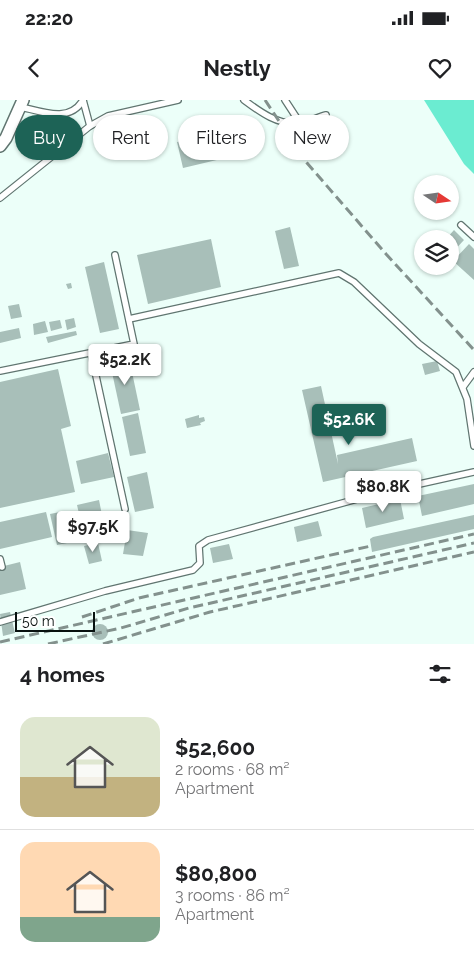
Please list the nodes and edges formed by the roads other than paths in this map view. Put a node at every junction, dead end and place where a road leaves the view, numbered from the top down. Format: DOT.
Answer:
graph roads {
  1 [pos="83,100"];
  2 [pos="178,100"];
  3 [pos="244,100"];
  4 [pos="285,100"];
  5 [pos="22,103"];
  6 [pos="294,115"];
  7 [pos="275,117"];
  8 [pos="90,126"];
  9 [pos="0,146"];
  10 [pos="0,198"];
  11 [pos="461,224"];
  12 [pos="474,237"];
  13 [pos="115,255"];
  14 [pos="129,319"];
  15 [pos="91,353"];
  16 [pos="0,371"];
  17 [pos="474,372"];
  18 [pos="463,387"];
  19 [pos="474,446"];
  20 [pos="474,472"];
  21 [pos="125,508"];
  22 [pos="0,559"];
  23 [pos="2,567"];
  24 [pos="0,622"];
  1 -- 5 [label="lane"];
  1 -- 8 [label="lane"];
  2 -- 8 [label="lane"];
  3 -- 7 [label="lane"];
  4 -- 6 [label="lane"];
  5 -- 9 [label="street"];
  8 -- 10 [label="lane"];
  11 -- 12 [label="lane"];
  13 -- 14 [label="lane"];
  14 -- 15 [label="lane"];
  14 -- 18 [label="lane"];
  15 -- 16 [label="lane"];
  15 -- 21 [label="lane"];
  17 -- 18 [label="lane"];
  18 -- 19 [label="lane"];
  20 -- 24 [label="lane"];
  22 -- 23 [label="lane"];
}
